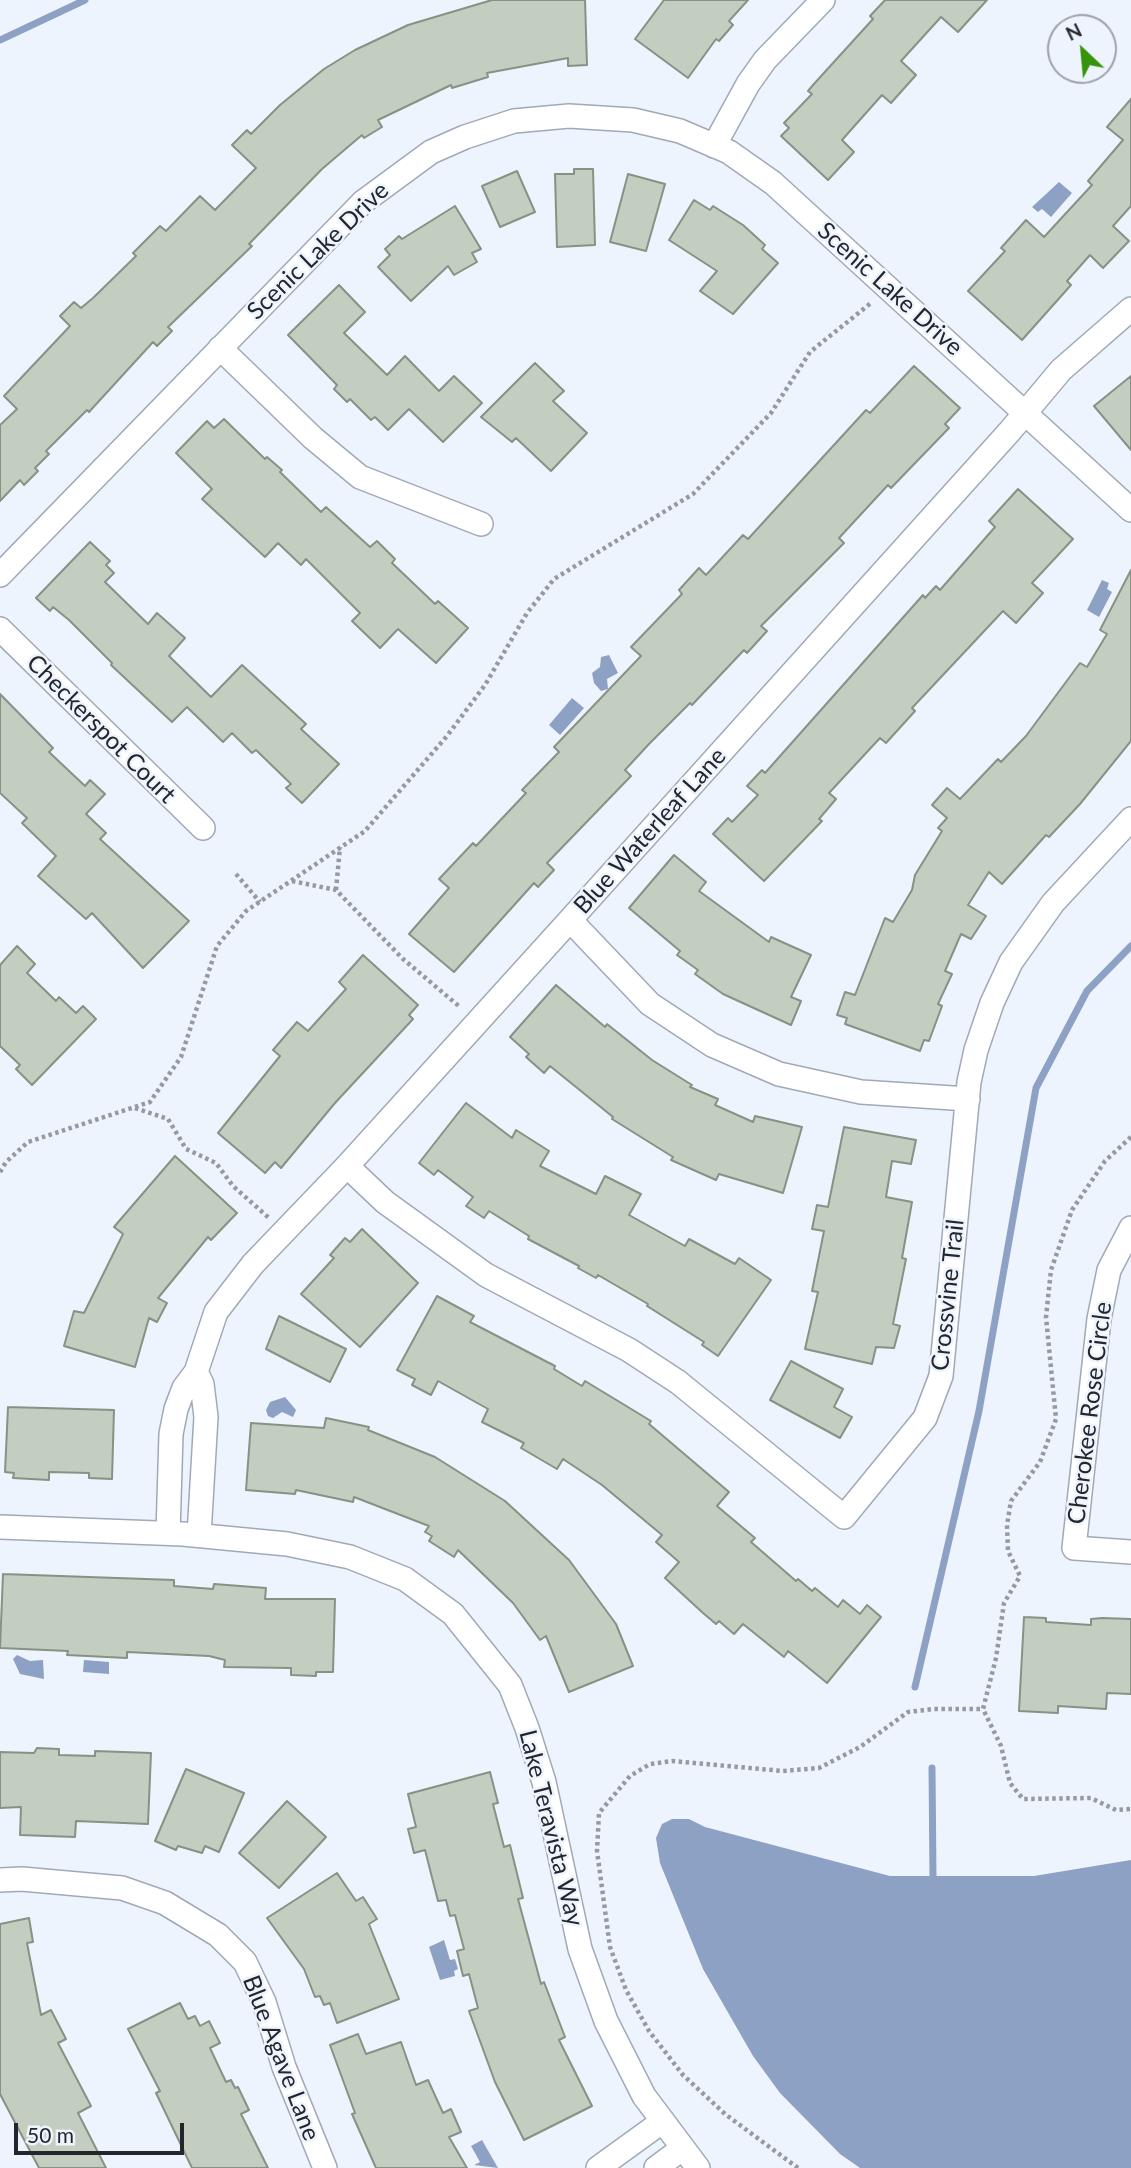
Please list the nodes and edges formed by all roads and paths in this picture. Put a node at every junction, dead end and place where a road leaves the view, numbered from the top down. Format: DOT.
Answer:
graph roads {
  1 [pos="823,0"];
  2 [pos="714,146"];
  3 [pos="871,303"];
  4 [pos="1131,309"];
  5 [pos="220,348"];
  6 [pos="1026,413"];
  7 [pos="1131,510"];
  8 [pos="481,524"];
  9 [pos="0,575"];
  10 [pos="0,629"];
  11 [pos="1131,819"];
  12 [pos="203,828"];
  13 [pos="340,847"];
  14 [pos="236,874"];
  15 [pos="292,881"];
  16 [pos="336,890"];
  17 [pos="260,902"];
  18 [pos="570,920"];
  19 [pos="460,1007"];
  20 [pos="968,1099"];
  21 [pos="134,1107"];
  22 [pos="1131,1136"];
  23 [pos="3,1160"];
  24 [pos="347,1166"];
  25 [pos="0,1172"];
  26 [pos="270,1219"];
  27 [pos="1131,1228"];
  28 [pos="196,1372"];
  29 [pos="0,1527"];
  30 [pos="168,1533"];
  31 [pos="199,1535"];
  32 [pos="1131,1552"];
  33 [pos="983,1709"];
  34 [pos="1131,1809"];
  35 [pos="0,1880"];
  36 [pos="663,2121"];
  37 [pos="683,2148"];
  38 [pos="325,2168"];
  39 [pos="598,2168"];
  40 [pos="656,2168"];
  41 [pos="698,2168"];
  42 [pos="798,2168"];
  1 -- 2 [label="street"];
  2 -- 5 [label="street, Scenic Lake Drive"];
  2 -- 6 [label="street, Scenic Lake Drive"];
  3 -- 13 [label="path"];
  4 -- 6 [label="street, Blue Waterleaf Lane"];
  5 -- 8 [label="street"];
  5 -- 9 [label="street, Scenic Lake Drive"];
  6 -- 7 [label="street, Scenic Lake Drive"];
  6 -- 18 [label="street, Blue Waterleaf Lane"];
  10 -- 12 [label="street, Checkerspot Court"];
  11 -- 20 [label="street, Crossvine Trail"];
  13 -- 15 [label="path"];
  13 -- 16 [label="path"];
  14 -- 17 [label="path"];
  15 -- 16 [label="path"];
  15 -- 17 [label="path"];
  16 -- 19 [label="path"];
  17 -- 21 [label="path"];
  18 -- 20 [label="street"];
  18 -- 24 [label="street, Blue Waterleaf Lane"];
  20 -- 24 [label="street, Crossvine Trail"];
  21 -- 23 [label="path"];
  21 -- 26 [label="path"];
  22 -- 33 [label="path"];
  23 -- 25 [label="path"];
  24 -- 28 [label="street, Blue Waterleaf Lane"];
  27 -- 32 [label="street, Cherokee Rose Circle"];
  28 -- 30 [label="street, Blue Waterleaf Lane"];
  28 -- 31 [label="street"];
  29 -- 30 [label="street, Lake Teravista Way"];
  30 -- 31 [label="street, Lake Teravista Way"];
  31 -- 36 [label="street, Lake Teravista Way"];
  33 -- 34 [label="path"];
  33 -- 42 [label="path"];
  35 -- 38 [label="street, Blue Agave Lane"];
  36 -- 37 [label="street, Lake Teravista Way"];
  36 -- 39 [label="street"];
  37 -- 40 [label="street"];
  37 -- 41 [label="street, Lake Teravista Way"];
}
